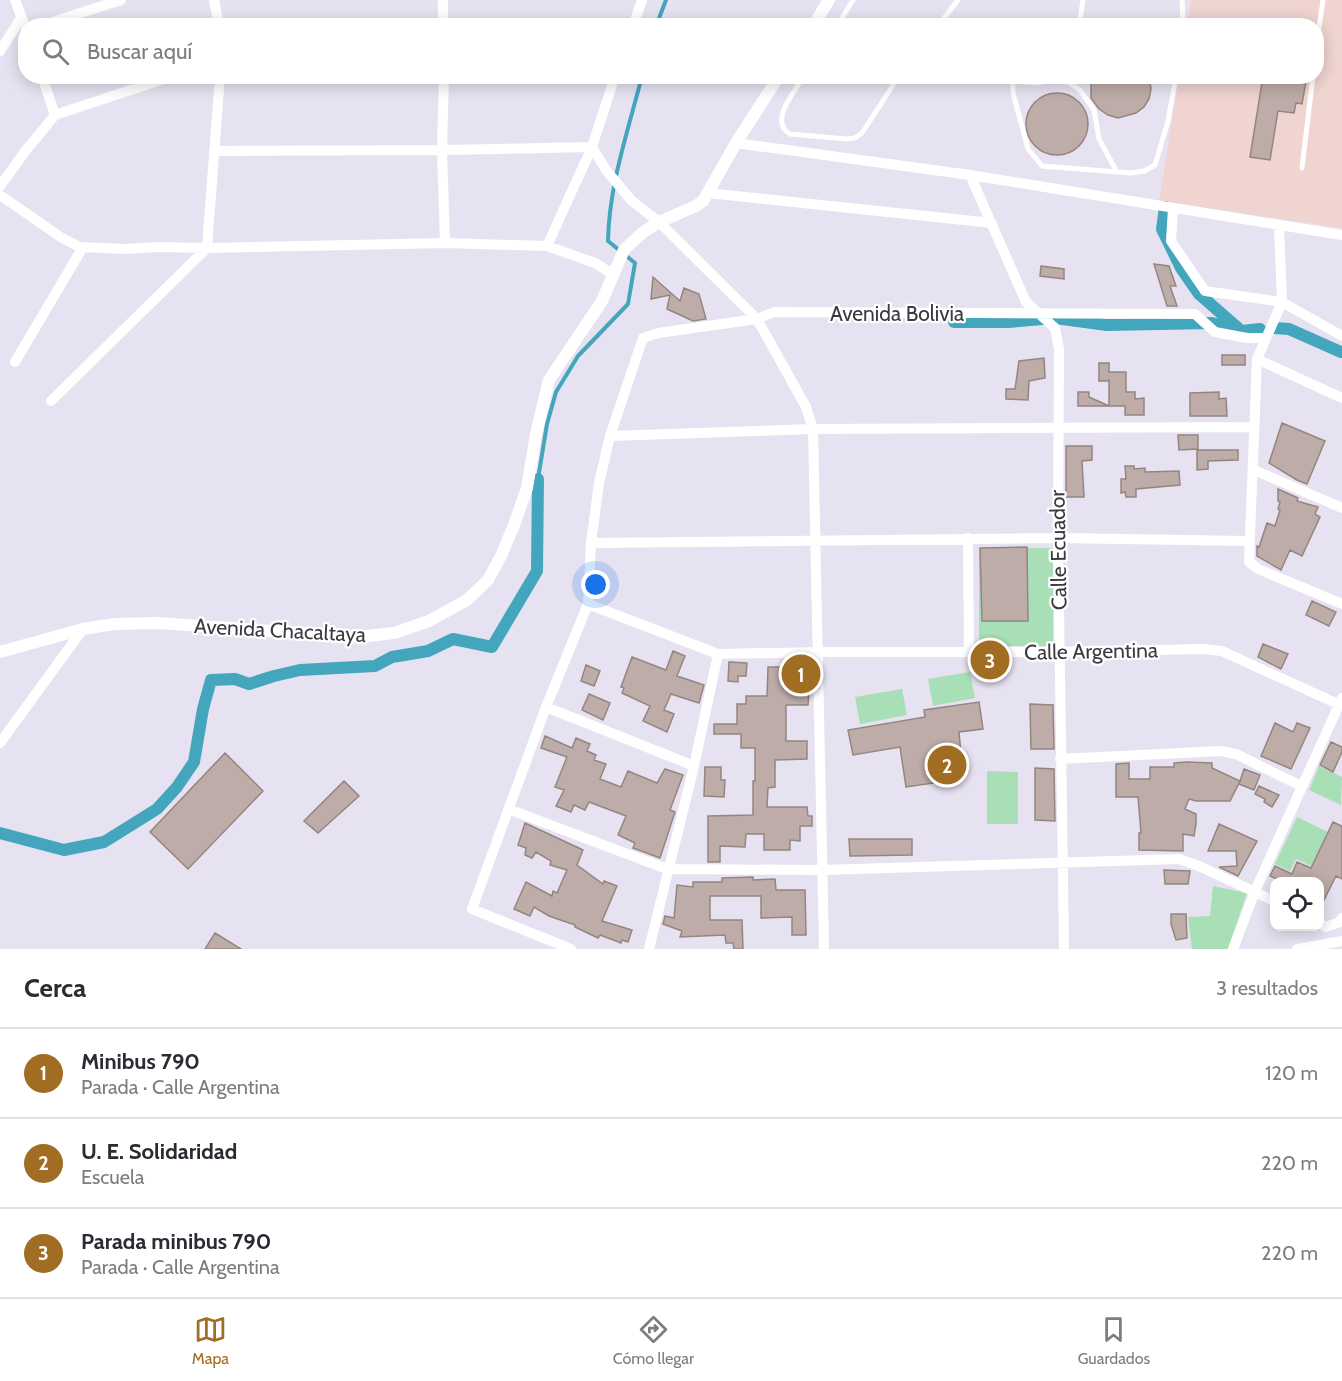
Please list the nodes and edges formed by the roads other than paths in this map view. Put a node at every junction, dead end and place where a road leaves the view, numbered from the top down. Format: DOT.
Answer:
graph roads {
  1 [pos="15,0"];
  2 [pos="121,0"];
  3 [pos="214,0"];
  4 [pos="443,0"];
  5 [pos="642,0"];
  6 [pos="829,0"];
  7 [pos="853,0"];
  8 [pos="958,0"];
  9 [pos="1083,0"];
  10 [pos="1182,0"];
  11 [pos="1323,0"];
  12 [pos="21,18"];
  13 [pos="65,18"];
  14 [pos="217,18"];
  15 [pos="444,18"];
  16 [pos="636,18"];
  17 [pos="818,18"];
  18 [pos="842,18"];
  19 [pos="944,18"];
  20 [pos="1080,18"];
  21 [pos="1183,18"];
  22 [pos="1321,18"];
  23 [pos="18,23"];
  24 [pos="0,51"];
  25 [pos="45,84"];
  26 [pos="149,84"];
  27 [pos="219,84"];
  28 [pos="444,84"];
  29 [pos="612,84"];
  30 [pos="774,84"];
  31 [pos="799,84"];
  32 [pos="894,84"];
  33 [pos="1013,84"];
  34 [pos="1074,84"];
  35 [pos="1175,84"];
  36 [pos="1312,84"];
  37 [pos="55,115"];
  38 [pos="736,143"];
  39 [pos="592,147"];
  40 [pos="442,150"];
  41 [pos="214,151"];
  42 [pos="1302,168"];
  43 [pos="1117,172"];
  44 [pos="970,175"];
  45 [pos="0,186"];
  46 [pos="708,193"];
  47 [pos="0,195"];
  48 [pos="1173,208"];
  49 [pos="659,222"];
  50 [pos="992,223"];
  51 [pos="1279,225"];
  52 [pos="1342,235"];
  53 [pos="445,243"];
  54 [pos="547,246"];
  55 [pos="82,247"];
  56 [pos="207,248"];
  57 [pos="614,275"];
  58 [pos="1282,302"];
  59 [pos="1039,313"];
  60 [pos="757,319"];
  61 [pos="1342,336"];
  62 [pos="1266,338"];
  63 [pos="1257,359"];
  64 [pos="15,362"];
  65 [pos="1342,398"];
  66 [pos="51,401"];
  67 [pos="1255,427"];
  68 [pos="813,429"];
  69 [pos="1057,429"];
  70 [pos="610,436"];
  71 [pos="1254,470"];
  72 [pos="1342,508"];
  73 [pos="968,538"];
  74 [pos="1058,538"];
  75 [pos="816,541"];
  76 [pos="1249,541"];
  77 [pos="591,543"];
  78 [pos="588,604"];
  79 [pos="1342,604"];
  80 [pos="83,628"];
  81 [pos="0,652"];
  82 [pos="819,652"];
  83 [pos="969,652"];
  84 [pos="1059,652"];
  85 [pos="718,654"];
  86 [pos="1341,703"];
  87 [pos="546,707"];
  88 [pos="0,744"];
  89 [pos="1060,759"];
  90 [pos="694,766"];
  91 [pos="1301,786"];
  92 [pos="508,809"];
  93 [pos="1061,864"];
  94 [pos="668,868"];
  95 [pos="822,870"];
  96 [pos="1255,891"];
  97 [pos="1270,898"];
  98 [pos="1341,920"];
  99 [pos="1324,926"];
  100 [pos="1335,944"];
  101 [pos="571,949"];
  102 [pos="649,949"];
  103 [pos="824,949"];
  104 [pos="1064,949"];
  105 [pos="1233,949"];
  106 [pos="1297,949"];
  1 -- 12 [label="street"];
  2 -- 13 [label="street"];
  3 -- 14 [label="street"];
  4 -- 15 [label="street"];
  5 -- 16 [label="street"];
  6 -- 17 [label="street"];
  7 -- 18 [label="lane"];
  8 -- 19 [label="lane"];
  9 -- 20 [label="lane"];
  10 -- 21 [label="lane"];
  11 -- 22 [label="lane"];
  23 -- 24 [label="street"];
  25 -- 37 [label="street"];
  26 -- 37 [label="street"];
  27 -- 41 [label="street"];
  28 -- 40 [label="street"];
  29 -- 39 [label="street"];
  30 -- 38 [label="street, Avenida Chacaltaya"];
  31 -- 32 [label="lane"];
  33 -- 43 [label="lane"];
  34 -- 43 [label="lane"];
  35 -- 43 [label="lane"];
  36 -- 42 [label="lane"];
  37 -- 45 [label="street"];
  38 -- 44 [label="street"];
  38 -- 46 [label="street, Avenida Chacaltaya"];
  39 -- 40 [label="street"];
  39 -- 49 [label="street"];
  39 -- 54 [label="street"];
  40 -- 41 [label="street"];
  40 -- 53 [label="street"];
  41 -- 56 [label="street"];
  44 -- 48 [label="street"];
  44 -- 50 [label="street, Calle Ecuador"];
  46 -- 49 [label="street, Avenida Chacaltaya"];
  46 -- 50 [label="street"];
  47 -- 55 [label="street"];
  48 -- 51 [label="street"];
  48 -- 58 [label="street"];
  49 -- 57 [label="street, Avenida Chacaltaya"];
  49 -- 60 [label="street"];
  50 -- 59 [label="street, Calle Ecuador"];
  51 -- 52 [label="street"];
  51 -- 58 [label="street"];
  53 -- 54 [label="street"];
  53 -- 56 [label="street"];
  54 -- 57 [label="street"];
  55 -- 56 [label="street"];
  55 -- 64 [label="street"];
  56 -- 66 [label="street"];
  57 -- 80 [label="street, Avenida Chacaltaya"];
  58 -- 61 [label="street"];
  58 -- 62 [label="street"];
  59 -- 60 [label="street, Avenida Bolivia"];
  59 -- 62 [label="street, Avenida Bolivia"];
  59 -- 69 [label="street, Calle Ecuador"];
  60 -- 68 [label="street"];
  60 -- 70 [label="street, Avenida Bolivia"];
  62 -- 63 [label="street"];
  63 -- 65 [label="street"];
  63 -- 67 [label="street"];
  67 -- 69 [label="street"];
  67 -- 71 [label="street"];
  68 -- 69 [label="street"];
  68 -- 70 [label="street"];
  68 -- 75 [label="street"];
  69 -- 74 [label="street, Calle Ecuador"];
  70 -- 77 [label="street"];
  71 -- 72 [label="street"];
  71 -- 76 [label="street"];
  73 -- 74 [label="street"];
  73 -- 75 [label="street"];
  73 -- 83 [label="street"];
  74 -- 76 [label="street"];
  74 -- 84 [label="street, Calle Ecuador"];
  75 -- 77 [label="street"];
  75 -- 82 [label="street"];
  76 -- 79 [label="street"];
  77 -- 78 [label="street"];
  78 -- 85 [label="street, Calle Argentina"];
  78 -- 87 [label="street"];
  80 -- 81 [label="street, Avenida Chacaltaya"];
  80 -- 88 [label="street"];
  82 -- 83 [label="street, Calle Argentina"];
  82 -- 85 [label="street, Calle Argentina"];
  82 -- 95 [label="street"];
  83 -- 84 [label="street, Calle Argentina"];
  84 -- 86 [label="street, Calle Argentina"];
  84 -- 89 [label="street, Calle Ecuador"];
  85 -- 90 [label="street"];
  86 -- 91 [label="street"];
  87 -- 90 [label="street"];
  87 -- 92 [label="street"];
  89 -- 91 [label="street"];
  89 -- 93 [label="street, Calle Ecuador"];
  90 -- 94 [label="street"];
  91 -- 96 [label="street"];
  92 -- 94 [label="street"];
  92 -- 101 [label="street"];
  93 -- 95 [label="street"];
  93 -- 96 [label="street"];
  93 -- 104 [label="street, Calle Ecuador"];
  94 -- 95 [label="street"];
  94 -- 102 [label="street"];
  95 -- 103 [label="street"];
  96 -- 97 [label="street"];
  96 -- 105 [label="street"];
  98 -- 99 [label="street"];
  100 -- 106 [label="street"];
}
